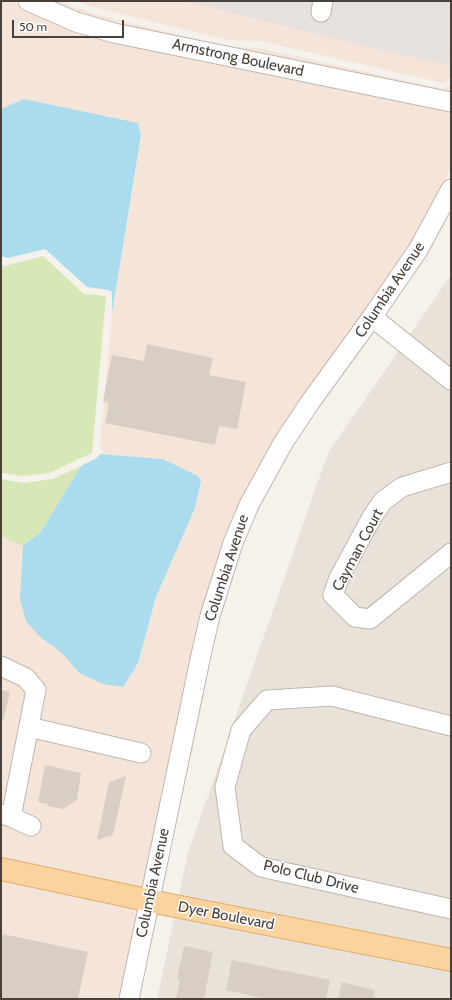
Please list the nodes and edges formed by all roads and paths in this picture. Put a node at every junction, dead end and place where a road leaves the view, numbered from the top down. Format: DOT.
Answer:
graph roads {
  1 [pos="28,1"];
  2 [pos="451,102"];
  3 [pos="451,188"];
  4 [pos="372,317"];
  5 [pos="451,380"];
  6 [pos="451,472"];
  7 [pos="451,553"];
  8 [pos="1,666"];
  9 [pos="451,726"];
  10 [pos="28,727"];
  11 [pos="141,753"];
  12 [pos="6,816"];
  13 [pos="31,826"];
  14 [pos="1,869"];
  15 [pos="150,900"];
  16 [pos="451,909"];
  17 [pos="451,960"];
  18 [pos="129,999"];
  1 -- 2 [label="street, Armstrong Boulevard"];
  3 -- 4 [label="street, Columbia Avenue"];
  4 -- 5 [label="street"];
  4 -- 15 [label="street, Columbia Avenue"];
  6 -- 7 [label="street, Cayman Court"];
  8 -- 10 [label="street"];
  9 -- 16 [label="street, Polo Club Drive"];
  10 -- 11 [label="street"];
  10 -- 12 [label="street"];
  12 -- 13 [label="street"];
  14 -- 15 [label="main road, Dyer Boulevard"];
  15 -- 17 [label="main road, Dyer Boulevard"];
  15 -- 18 [label="street, Columbia Avenue"];
}
